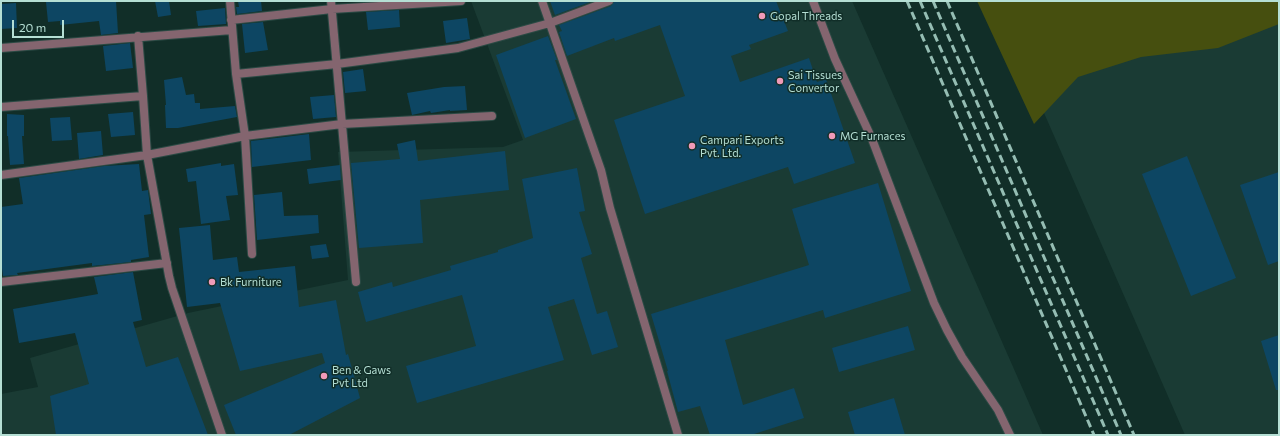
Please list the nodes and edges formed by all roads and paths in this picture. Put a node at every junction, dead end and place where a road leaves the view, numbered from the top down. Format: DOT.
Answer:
graph roads {
  1 [pos="230,1"];
  2 [pos="461,1"];
  3 [pos="542,1"];
  4 [pos="609,1"];
  5 [pos="813,1"];
  6 [pos="331,5"];
  7 [pos="232,20"];
  8 [pos="550,23"];
  9 [pos="232,30"];
  10 [pos="138,36"];
  11 [pos="1,48"];
  12 [pos="337,64"];
  13 [pos="236,74"];
  14 [pos="143,96"];
  15 [pos="1,107"];
  16 [pos="492,116"];
  17 [pos="342,124"];
  18 [pos="245,136"];
  19 [pos="147,155"];
  20 [pos="1,175"];
  21 [pos="252,254"];
  22 [pos="167,263"];
  23 [pos="1,282"];
  24 [pos="356,282"];
  25 [pos="222,435"];
  26 [pos="678,435"];
  27 [pos="1010,435"];
  1 -- 7 [label="street"];
  2 -- 6 [label="street"];
  3 -- 8 [label="street"];
  4 -- 8 [label="street"];
  5 -- 27 [label="street"];
  6 -- 7 [label="street"];
  6 -- 12 [label="street"];
  7 -- 9 [label="street"];
  8 -- 12 [label="street"];
  8 -- 26 [label="street"];
  9 -- 10 [label="street"];
  9 -- 13 [label="street"];
  10 -- 11 [label="street"];
  10 -- 14 [label="street"];
  12 -- 13 [label="street"];
  12 -- 17 [label="street"];
  13 -- 18 [label="street"];
  14 -- 15 [label="street"];
  14 -- 19 [label="street"];
  16 -- 17 [label="street"];
  17 -- 18 [label="street"];
  17 -- 24 [label="street"];
  18 -- 19 [label="street"];
  18 -- 21 [label="street"];
  19 -- 20 [label="street"];
  19 -- 22 [label="street"];
  22 -- 23 [label="street"];
  22 -- 25 [label="street"];
}
